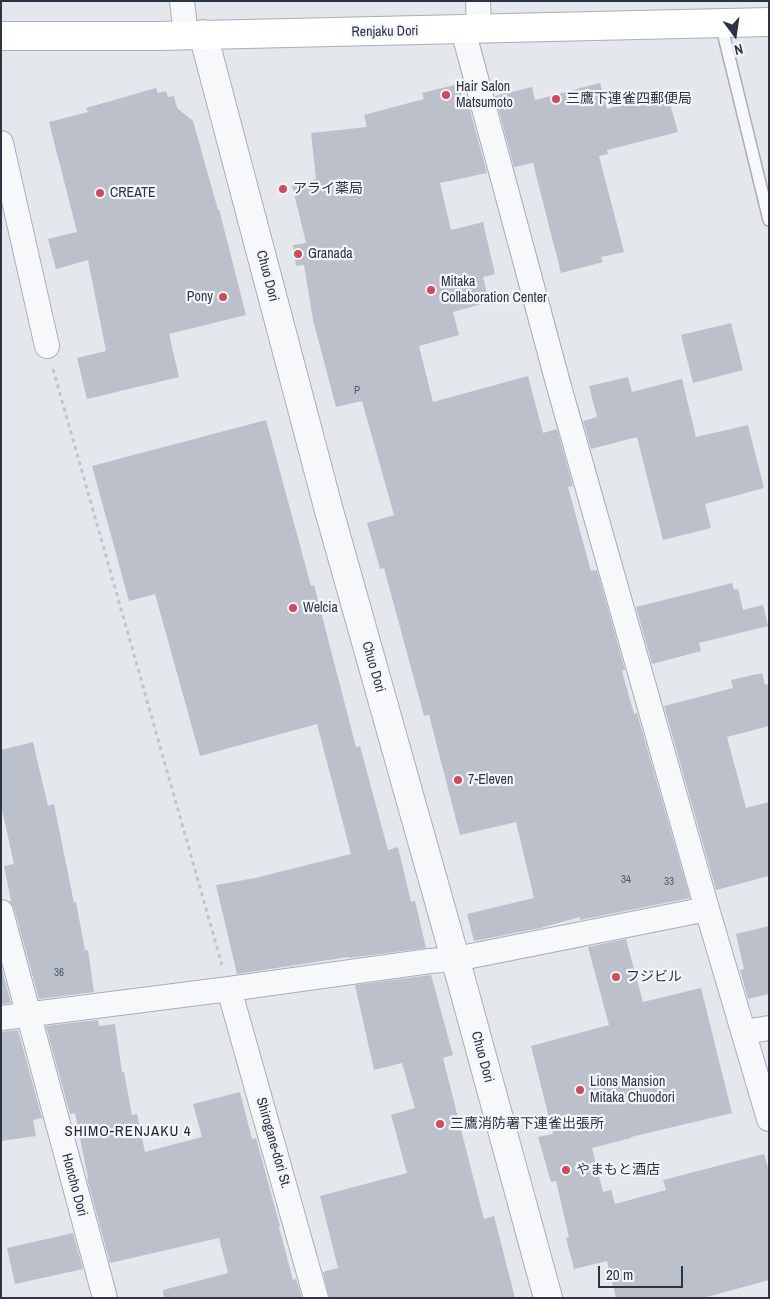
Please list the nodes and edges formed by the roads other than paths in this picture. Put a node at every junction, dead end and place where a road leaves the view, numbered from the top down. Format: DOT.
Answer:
graph roads {
  1 [pos="182,1"];
  2 [pos="478,1"];
  3 [pos="674,13"];
  4 [pos="769,22"];
  5 [pos="721,24"];
  6 [pos="471,30"];
  7 [pos="194,35"];
  8 [pos="1,36"];
  9 [pos="1,143"];
  10 [pos="769,220"];
  11 [pos="47,346"];
  12 [pos="707,909"];
  13 [pos="1,912"];
  14 [pos="456,959"];
  15 [pos="229,989"];
  16 [pos="28,1014"];
  17 [pos="1,1018"];
  18 [pos="769,1028"];
  19 [pos="744,1032"];
  20 [pos="769,1119"];
  21 [pos="105,1298"];
  22 [pos="316,1298"];
  23 [pos="548,1298"];
  1 -- 7 [label="street"];
  2 -- 6 [label="street"];
  3 -- 5 [label="main road, Renjaku Dori"];
  3 -- 6 [label="main road, Renjaku Dori"];
  4 -- 5 [label="main road, Renjaku Dori"];
  5 -- 10 [label="lane"];
  6 -- 7 [label="main road, Renjaku Dori"];
  6 -- 12 [label="street"];
  7 -- 8 [label="main road, Renjaku Dori"];
  7 -- 14 [label="street, Chuo Dori"];
  9 -- 11 [label="street"];
  12 -- 14 [label="street"];
  12 -- 19 [label="street"];
  13 -- 16 [label="street, Honcho Dori"];
  14 -- 15 [label="street"];
  14 -- 23 [label="street, Chuo Dori"];
  15 -- 16 [label="street"];
  15 -- 22 [label="street, Shirogane-dori St."];
  16 -- 17 [label="street"];
  16 -- 21 [label="street, Honcho Dori"];
  18 -- 19 [label="street"];
  19 -- 20 [label="street"];
}
